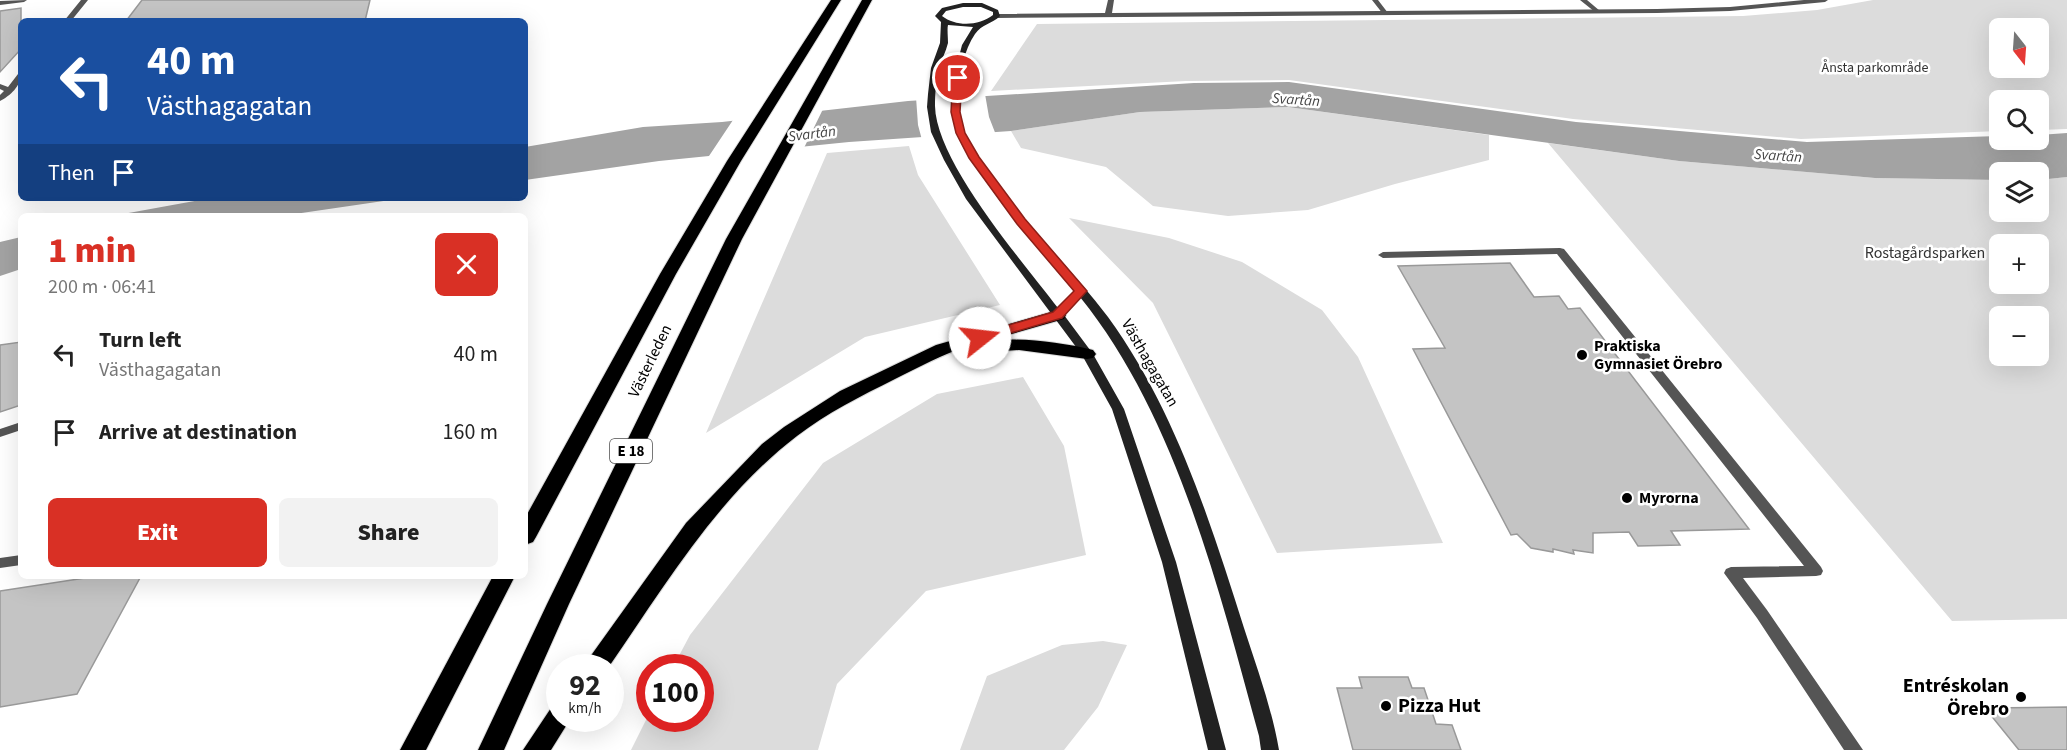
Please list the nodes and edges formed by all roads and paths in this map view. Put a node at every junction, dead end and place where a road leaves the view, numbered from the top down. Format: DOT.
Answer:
graph roads {
  1 [pos="24,0"];
  2 [pos="85,0"];
  3 [pos="836,0"];
  4 [pos="867,0"];
  5 [pos="1110,0"];
  6 [pos="1375,0"];
  7 [pos="1583,0"];
  8 [pos="1824,0"];
  9 [pos="0,3"];
  10 [pos="959,3"];
  11 [pos="989,4"];
  12 [pos="1597,12"];
  13 [pos="1385,13"];
  14 [pos="1108,15"];
  15 [pos="997,16"];
  16 [pos="70,18"];
  17 [pos="944,21"];
  18 [pos="980,24"];
  19 [pos="18,80"];
  20 [pos="0,86"];
  21 [pos="4,96"];
  22 [pos="1383,255"];
  23 [pos="1080,291"];
  24 [pos="1062,321"];
  25 [pos="1087,354"];
  26 [pos="926,358"];
  27 [pos="18,427"];
  28 [pos="0,433"];
  29 [pos="528,531"];
  30 [pos="18,560"];
  31 [pos="0,563"];
  32 [pos="502,579"];
  33 [pos="604,654"];
  34 [pos="549,732"];
  35 [pos="413,750"];
  36 [pos="491,750"];
  37 [pos="536,750"];
  38 [pos="1216,750"];
  39 [pos="1270,750"];
  40 [pos="1854,750"];
  1 -- 9 [label="street"];
  2 -- 16 [label="street"];
  3 -- 29 [label="highway, Västerleden"];
  4 -- 36 [label="highway, Västerleden / E 18"];
  5 -- 14 [label="street"];
  6 -- 13 [label="street"];
  7 -- 12 [label="street"];
  8 -- 12 [label="street"];
  10 -- 11 [label="main road"];
  10 -- 17 [label="main road"];
  11 -- 15 [label="main road"];
  12 -- 13 [label="street"];
  13 -- 14 [label="street"];
  14 -- 15 [label="street"];
  15 -- 18 [label="main road"];
  17 -- 18 [label="main road"];
  17 -- 24 [label="main road"];
  18 -- 23 [label="main road, Västhagagatan"];
  19 -- 21 [label="street"];
  20 -- 21 [label="street"];
  22 -- 40 [label="street"];
  23 -- 24 [label="main road"];
  23 -- 39 [label="main road, Västhagagatan"];
  24 -- 25 [label="main road"];
  24 -- 26 [label="highway"];
  25 -- 26 [label="highway"];
  25 -- 38 [label="main road"];
  26 -- 33 [label="highway"];
  27 -- 28 [label="street"];
  30 -- 31 [label="street"];
  32 -- 35 [label="highway"];
  34 -- 37 [label="highway"];
}
